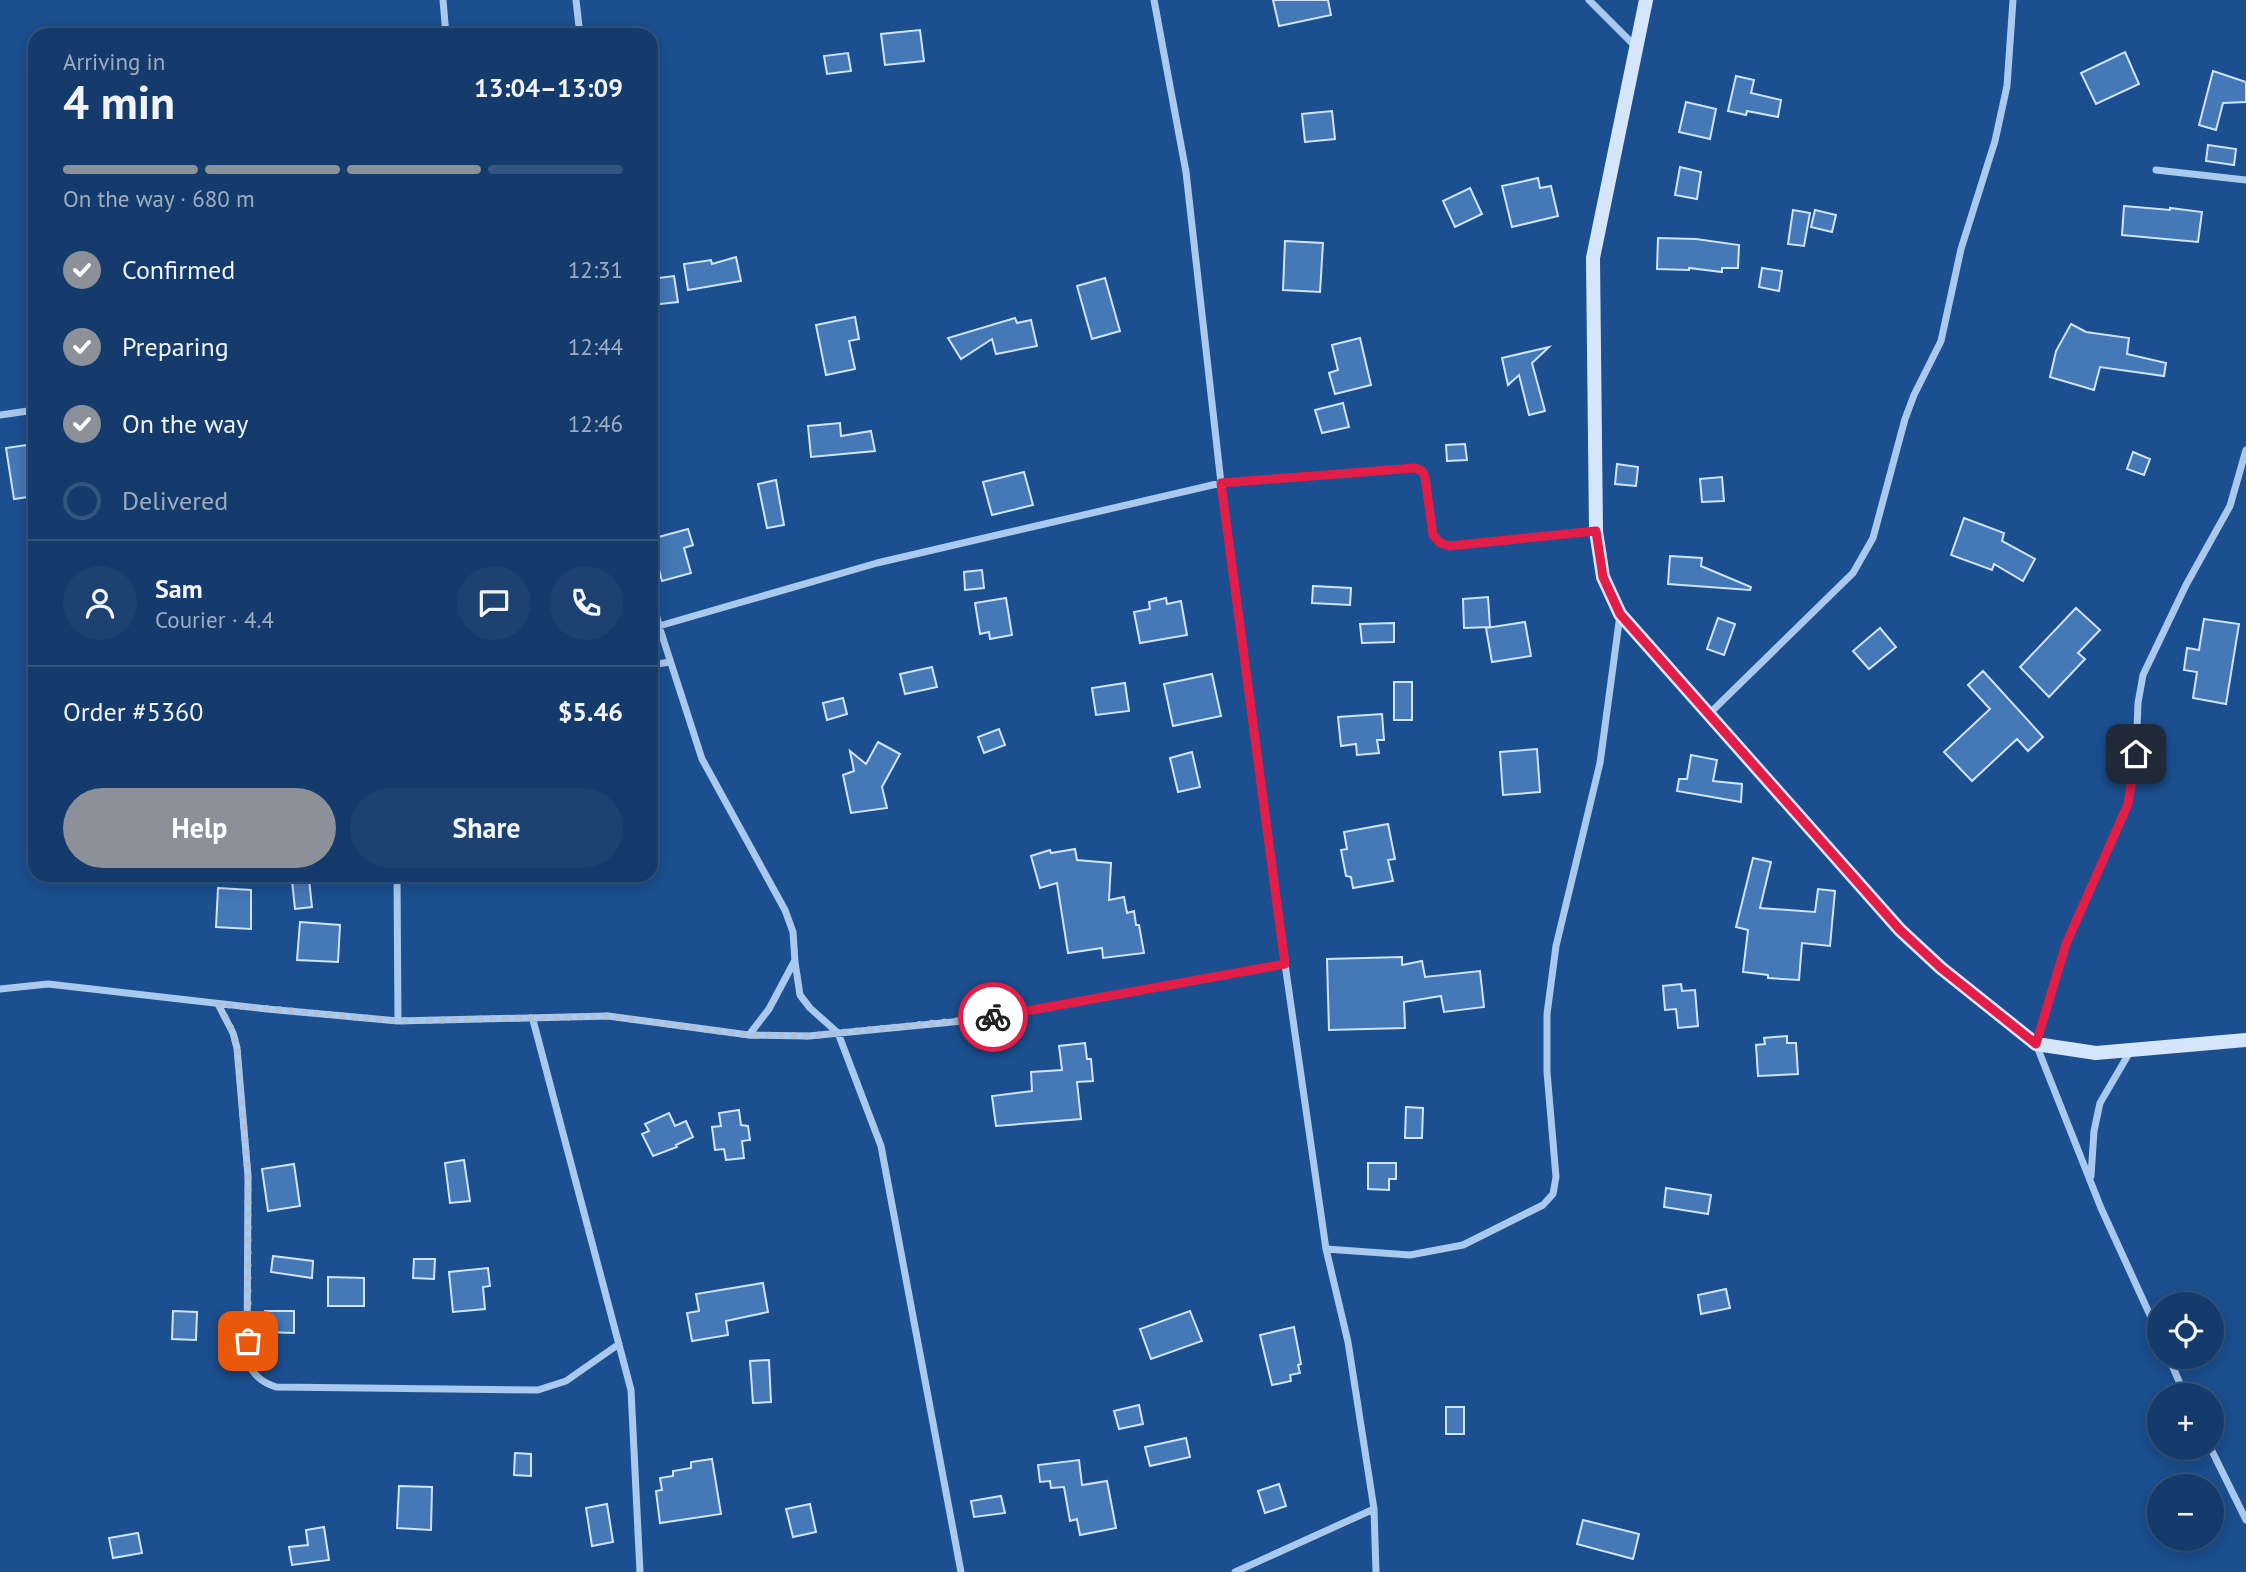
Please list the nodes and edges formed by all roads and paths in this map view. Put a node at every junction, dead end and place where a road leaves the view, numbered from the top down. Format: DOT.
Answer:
graph roads {
  1 [pos="443,0"];
  2 [pos="576,0"];
  3 [pos="1154,0"];
  4 [pos="1588,0"];
  5 [pos="1646,0"];
  6 [pos="2013,0"];
  7 [pos="445,28"];
  8 [pos="579,28"];
  9 [pos="1635,46"];
  10 [pos="2155,170"];
  11 [pos="2246,180"];
  12 [pos="28,411"];
  13 [pos="0,415"];
  14 [pos="2246,450"];
  15 [pos="1221,483"];
  16 [pos="1596,531"];
  17 [pos="1620,614"];
  18 [pos="658,622"];
  19 [pos="659,626"];
  20 [pos="670,662"];
  21 [pos="658,664"];
  22 [pos="1709,714"];
  23 [pos="397,882"];
  24 [pos="794,962"];
  25 [pos="1285,964"];
  26 [pos="0,989"];
  27 [pos="218,1004"];
  28 [pos="533,1020"];
  29 [pos="398,1021"];
  30 [pos="838,1033"];
  31 [pos="748,1035"];
  32 [pos="2246,1040"];
  33 [pos="2036,1044"];
  34 [pos="2132,1050"];
  35 [pos="2090,1180"];
  36 [pos="1326,1249"];
  37 [pos="2147,1308"];
  38 [pos="619,1344"];
  39 [pos="2216,1460"];
  40 [pos="1374,1509"];
  41 [pos="2246,1520"];
  42 [pos="639,1572"];
  43 [pos="961,1572"];
  44 [pos="1235,1572"];
  45 [pos="1376,1572"];
  1 -- 7 [label="street"];
  2 -- 8 [label="street"];
  3 -- 15 [label="street"];
  4 -- 9 [label="street"];
  5 -- 9 [label="street"];
  6 -- 22 [label="street"];
  9 -- 16 [label="street"];
  10 -- 11 [label="street"];
  12 -- 13 [label="street"];
  14 -- 33 [label="street"];
  15 -- 16 [label="street"];
  15 -- 19 [label="street"];
  15 -- 25 [label="street"];
  16 -- 17 [label="street"];
  17 -- 22 [label="street"];
  17 -- 36 [label="street"];
  18 -- 19 [label="street"];
  19 -- 20 [label="street"];
  20 -- 21 [label="street"];
  20 -- 24 [label="street"];
  22 -- 33 [label="street"];
  23 -- 29 [label="street"];
  24 -- 30 [label="street"];
  24 -- 31 [label="street"];
  25 -- 30 [label="street"];
  25 -- 36 [label="street"];
  26 -- 27 [label="street"];
  27 -- 29 [label="street"];
  27 -- 38 [label="street"];
  28 -- 29 [label="street"];
  28 -- 31 [label="street"];
  28 -- 38 [label="street"];
  30 -- 31 [label="street"];
  30 -- 43 [label="street"];
  32 -- 34 [label="street"];
  33 -- 34 [label="street"];
  33 -- 35 [label="street"];
  34 -- 35 [label="street"];
  35 -- 37 [label="street"];
  36 -- 40 [label="street"];
  38 -- 42 [label="street"];
  39 -- 41 [label="street"];
  40 -- 44 [label="street"];
  40 -- 45 [label="street"];
}
